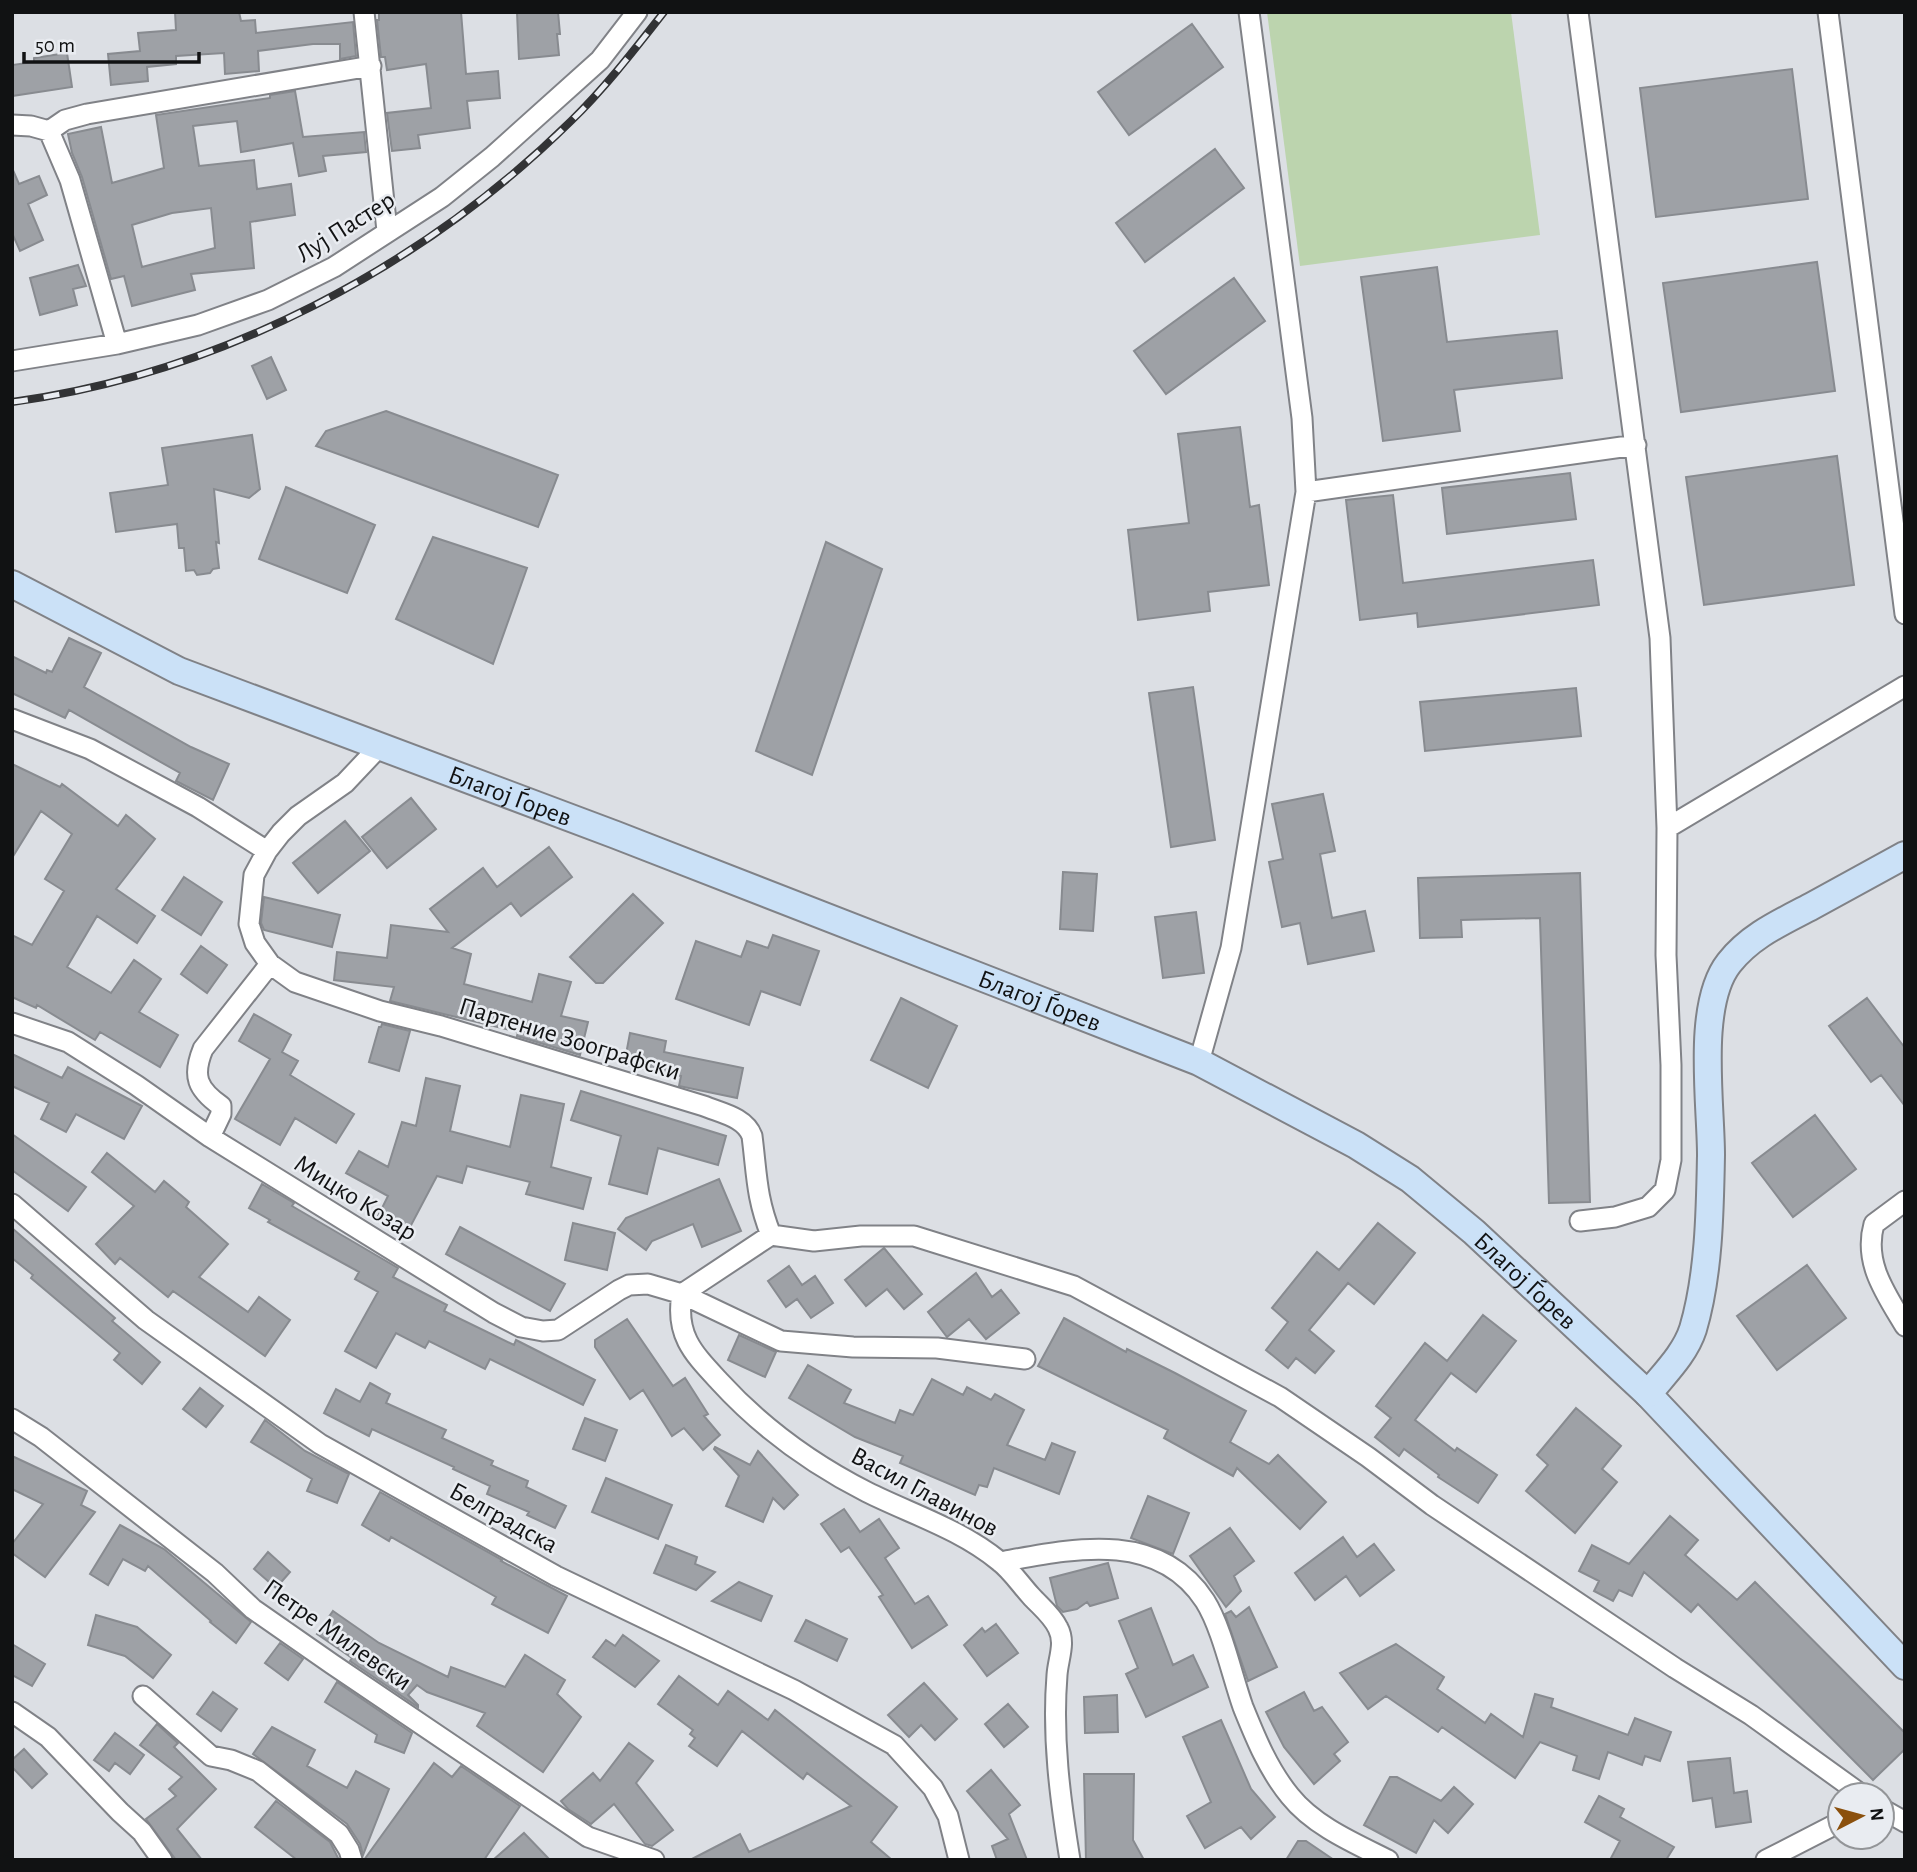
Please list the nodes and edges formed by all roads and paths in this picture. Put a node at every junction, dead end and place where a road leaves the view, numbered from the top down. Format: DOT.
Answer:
graph roads {
  1 [pos="364,12"];
  2 [pos="637,12"];
  3 [pos="1249,12"];
  4 [pos="1578,12"];
  5 [pos="1828,12"];
  6 [pos="371,66"];
  7 [pos="12,125"];
  8 [pos="49,131"];
  9 [pos="387,231"];
  10 [pos="117,344"];
  11 [pos="12,361"];
  12 [pos="1636,445"];
  13 [pos="1306,492"];
  14 [pos="12,584"];
  15 [pos="1905,614"];
  16 [pos="1905,686"];
  17 [pos="12,719"];
  18 [pos="379,747"];
  19 [pos="1667,828"];
  20 [pos="267,851"];
  21 [pos="1905,855"];
  22 [pos="270,964"];
  23 [pos="12,1023"];
  24 [pos="1199,1062"];
  25 [pos="210,1137"];
  26 [pos="1905,1201"];
  27 [pos="12,1204"];
  28 [pos="1580,1221"];
  29 [pos="771,1236"];
  30 [pos="682,1294"];
  31 [pos="1905,1326"];
  32 [pos="1025,1359"];
  33 [pos="1648,1394"];
  34 [pos="12,1419"];
  35 [pos="1000,1562"];
  36 [pos="1905,1667"];
  37 [pos="143,1696"];
  38 [pos="12,1712"];
  39 [pos="1843,1781"];
  40 [pos="1826,1829"];
  41 [pos="162,1860"];
  42 [pos="352,1860"];
  43 [pos="654,1860"];
  44 [pos="959,1860"];
  45 [pos="1070,1860"];
  46 [pos="1388,1860"];
  47 [pos="1766,1860"];
  1 -- 6 [label="street"];
  2 -- 9 [label="street, Луј Пастер"];
  3 -- 13 [label="street"];
  4 -- 12 [label="street"];
  5 -- 15 [label="street"];
  6 -- 8 [label="street"];
  6 -- 9 [label="street"];
  7 -- 8 [label="street"];
  8 -- 10 [label="street"];
  9 -- 10 [label="street, Луј Пастер"];
  10 -- 11 [label="street, Луј Пастер"];
  12 -- 13 [label="street"];
  12 -- 19 [label="street"];
  13 -- 24 [label="street"];
  14 -- 18 [label="main road, Благој Ѓорев"];
  16 -- 19 [label="street"];
  17 -- 20 [label="street"];
  18 -- 20 [label="street, Партение Зоографски"];
  18 -- 24 [label="main road, Благој Ѓорев"];
  19 -- 28 [label="street"];
  20 -- 22 [label="street, Партение Зоографски"];
  21 -- 33 [label="main road"];
  22 -- 25 [label="street"];
  22 -- 29 [label="street, Партение Зоографски"];
  23 -- 25 [label="street, Мицко Козар"];
  24 -- 33 [label="main road, Благој Ѓорев"];
  25 -- 30 [label="street, Мицко Козар"];
  26 -- 31 [label="street"];
  27 -- 44 [label="street, Белградска"];
  29 -- 30 [label="street"];
  29 -- 39 [label="street"];
  30 -- 32 [label="street, Мицко Козар"];
  30 -- 35 [label="street, Васил Главинов"];
  33 -- 36 [label="main road, Благој Ѓорев"];
  34 -- 43 [label="street, Петре Милевски"];
  35 -- 45 [label="street, Васил Главинов"];
  35 -- 46 [label="street"];
  37 -- 42 [label="street"];
  38 -- 41 [label="street"];
  40 -- 47 [label="street"];
}
